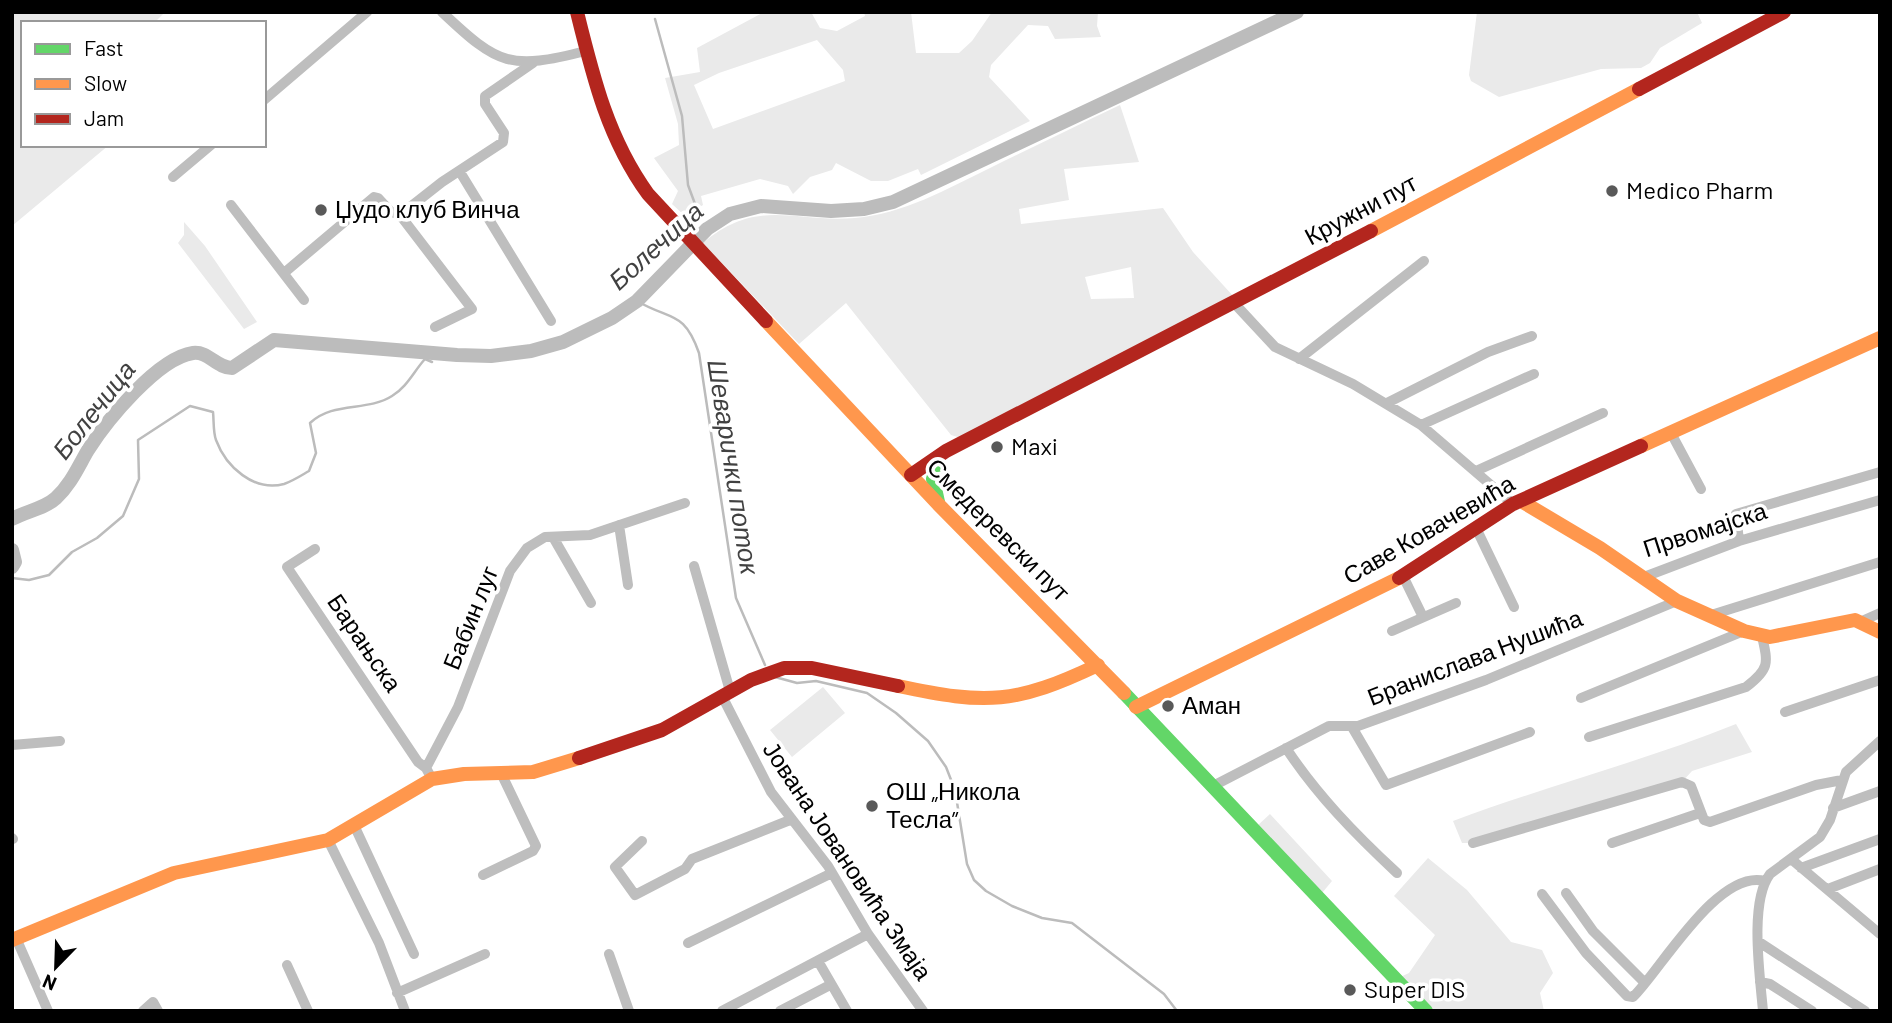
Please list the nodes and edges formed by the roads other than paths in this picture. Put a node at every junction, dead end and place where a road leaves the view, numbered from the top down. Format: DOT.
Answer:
graph roads {
  1 [pos="367,12"];
  2 [pos="442,12"];
  3 [pos="577,12"];
  4 [pos="1784,12"];
  5 [pos="586,51"];
  6 [pos="533,63"];
  7 [pos="266,98"];
  8 [pos="209,147"];
  9 [pos="460,172"];
  10 [pos="173,177"];
  11 [pos="231,205"];
  12 [pos="400,215"];
  13 [pos="1424,261"];
  14 [pos="284,273"];
  15 [pos="304,300"];
  16 [pos="1235,304"];
  17 [pos="551,321"];
  18 [pos="435,327"];
  19 [pos="1532,336"];
  20 [pos="1880,338"];
  21 [pos="1299,359"];
  22 [pos="1534,374"];
  23 [pos="1387,403"];
  24 [pos="1604,413"];
  25 [pos="1421,425"];
  26 [pos="1671,433"];
  27 [pos="897,460"];
  28 [pos="933,462"];
  29 [pos="1476,471"];
  30 [pos="1880,472"];
  31 [pos="914,477"];
  32 [pos="1701,489"];
  33 [pos="1880,500"];
  34 [pos="685,503"];
  35 [pos="1517,503"];
  36 [pos="938,504"];
  37 [pos="619,526"];
  38 [pos="1476,528"];
  39 [pos="553,537"];
  40 [pos="1739,541"];
  41 [pos="315,549"];
  42 [pos="1880,562"];
  43 [pos="694,566"];
  44 [pos="1403,576"];
  45 [pos="1644,578"];
  46 [pos="628,584"];
  47 [pos="1677,601"];
  48 [pos="591,603"];
  49 [pos="1456,603"];
  50 [pos="1514,607"];
  51 [pos="1880,613"];
  52 [pos="1707,616"];
  53 [pos="1423,617"];
  54 [pos="1862,621"];
  55 [pos="1392,631"];
  56 [pos="1744,631"];
  57 [pos="1880,632"];
  58 [pos="1762,636"];
  59 [pos="1098,665"];
  60 [pos="1880,680"];
  61 [pos="726,693"];
  62 [pos="1581,698"];
  63 [pos="1136,707"];
  64 [pos="1785,712"];
  65 [pos="1352,727"];
  66 [pos="1530,732"];
  67 [pos="1589,737"];
  68 [pos="60,741"];
  69 [pos="1880,741"];
  70 [pos="12,746"];
  71 [pos="1286,748"];
  72 [pos="501,773"];
  73 [pos="429,774"];
  74 [pos="1842,780"];
  75 [pos="1213,786"];
  76 [pos="1880,792"];
  77 [pos="1833,808"];
  78 [pos="1700,813"];
  79 [pos="790,820"];
  80 [pos="354,825"];
  81 [pos="1880,839"];
  82 [pos="328,840"];
  83 [pos="642,841"];
  84 [pos="1473,843"];
  85 [pos="1612,843"];
  86 [pos="1791,859"];
  87 [pos="1801,868"];
  88 [pos="1880,869"];
  89 [pos="832,873"];
  90 [pos="1396,873"];
  91 [pos="483,875"];
  92 [pos="1765,881"];
  93 [pos="1828,889"];
  94 [pos="1566,893"];
  95 [pos="1542,894"];
  96 [pos="868,934"];
  97 [pos="1880,934"];
  98 [pos="14,939"];
  99 [pos="1759,942"];
  100 [pos="688,943"];
  101 [pos="414,954"];
  102 [pos="485,954"];
  103 [pos="609,954"];
  104 [pos="818,961"];
  105 [pos="287,965"];
  106 [pos="1644,982"];
  107 [pos="1760,982"];
  108 [pos="830,985"];
  109 [pos="397,993"];
  110 [pos="48,1011"];
  111 [pos="143,1011"];
  112 [pos="158,1011"];
  113 [pos="308,1011"];
  114 [pos="405,1011"];
  115 [pos="629,1011"];
  116 [pos="722,1011"];
  117 [pos="780,1011"];
  118 [pos="847,1011"];
  119 [pos="923,1011"];
  120 [pos="1426,1011"];
  121 [pos="1763,1011"];
  122 [pos="1812,1011"];
  123 [pos="1865,1011"];
  1 -- 7 [label="street"];
  2 -- 6 [label="street"];
  3 -- 5 [label="main road, Смедеревски пут"];
  4 -- 16 [label="main road, Кружни пут"];
  5 -- 6 [label="street"];
  5 -- 27 [label="main road, Смедеревски пут"];
  6 -- 9 [label="street"];
  8 -- 10 [label="street"];
  9 -- 12 [label="street"];
  9 -- 17 [label="street"];
  11 -- 14 [label="street"];
  12 -- 14 [label="street"];
  12 -- 18 [label="street"];
  13 -- 21 [label="street"];
  14 -- 15 [label="street"];
  16 -- 21 [label="street, Првомајска"];
  16 -- 28 [label="main road, Кружни пут"];
  19 -- 23 [label="street"];
  20 -- 26 [label="main road, Саве Ковачевића"];
  21 -- 23 [label="street, Првомајска"];
  22 -- 25 [label="street"];
  23 -- 25 [label="street, Првомајска"];
  24 -- 29 [label="street"];
  25 -- 29 [label="street, Првомајска"];
  26 -- 32 [label="street"];
  26 -- 35 [label="main road, Саве Ковачевића"];
  27 -- 28 [label="main road"];
  27 -- 31 [label="main road, Смедеревски пут"];
  28 -- 31 [label="main road, Кружни пут"];
  28 -- 36 [label="main road"];
  29 -- 35 [label="street, Првомајска"];
  30 -- 40 [label="street"];
  31 -- 36 [label="main road, Смедеревски пут"];
  33 -- 40 [label="street, Првомајска"];
  34 -- 37 [label="street, Бабин луг"];
  35 -- 38 [label="main road, Саве Ковачевића"];
  35 -- 45 [label="main road, Првомајска"];
  36 -- 59 [label="main road, Смедеревски пут"];
  37 -- 39 [label="street, Бабин луг"];
  37 -- 46 [label="street"];
  38 -- 44 [label="main road, Саве Ковачевића"];
  38 -- 50 [label="street"];
  39 -- 48 [label="street"];
  39 -- 73 [label="street, Бабин луг"];
  40 -- 45 [label="street, Првомајска"];
  41 -- 73 [label="street, Барањска"];
  42 -- 52 [label="street"];
  43 -- 61 [label="street, Јована Јовановића Змаја"];
  44 -- 53 [label="street"];
  44 -- 63 [label="main road, Саве Ковачевића"];
  45 -- 47 [label="main road"];
  47 -- 52 [label="main road"];
  47 -- 65 [label="street, Бранислава Нушића"];
  49 -- 53 [label="street"];
  51 -- 54 [label="street"];
  52 -- 56 [label="main road"];
  53 -- 55 [label="street"];
  54 -- 57 [label="main road"];
  54 -- 58 [label="main road"];
  56 -- 58 [label="main road"];
  56 -- 62 [label="street"];
  58 -- 67 [label="street"];
  59 -- 61 [label="main road"];
  59 -- 63 [label="main road, Смедеревски пут"];
  60 -- 64 [label="street"];
  61 -- 72 [label="main road"];
  61 -- 79 [label="street, Јована Јовановића Змаја"];
  63 -- 75 [label="main road, Смедеревски пут"];
  65 -- 66 [label="street"];
  65 -- 71 [label="street, Бранислава Нушића"];
  68 -- 70 [label="street"];
  69 -- 74 [label="street"];
  71 -- 75 [label="street, Бранислава Нушића"];
  71 -- 90 [label="street"];
  72 -- 73 [label="main road"];
  72 -- 91 [label="street"];
  73 -- 80 [label="main road"];
  74 -- 77 [label="street"];
  74 -- 78 [label="street"];
  75 -- 120 [label="main road, Смедеревски пут"];
  76 -- 77 [label="street"];
  77 -- 86 [label="street"];
  78 -- 84 [label="street"];
  78 -- 85 [label="street"];
  79 -- 83 [label="street"];
  79 -- 89 [label="street, Јована Јовановића Змаја"];
  80 -- 82 [label="main road"];
  80 -- 101 [label="street"];
  81 -- 87 [label="street"];
  82 -- 98 [label="main road"];
  82 -- 109 [label="street"];
  86 -- 87 [label="street"];
  86 -- 92 [label="street"];
  87 -- 93 [label="street"];
  88 -- 93 [label="street"];
  89 -- 96 [label="street, Јована Јовановића Змаја"];
  89 -- 100 [label="street"];
  92 -- 99 [label="street"];
  92 -- 106 [label="street"];
  93 -- 97 [label="street"];
  94 -- 106 [label="street"];
  95 -- 106 [label="street"];
  96 -- 104 [label="street"];
  96 -- 119 [label="street, Јована Јовановића Змаја"];
  98 -- 110 [label="street"];
  99 -- 107 [label="street"];
  99 -- 123 [label="street"];
  102 -- 109 [label="street"];
  103 -- 115 [label="street"];
  104 -- 108 [label="street"];
  104 -- 116 [label="street"];
  105 -- 113 [label="street"];
  107 -- 121 [label="street"];
  107 -- 122 [label="street"];
  108 -- 117 [label="street"];
  108 -- 118 [label="street"];
  109 -- 114 [label="street"];
  111 -- 112 [label="street"];
}
